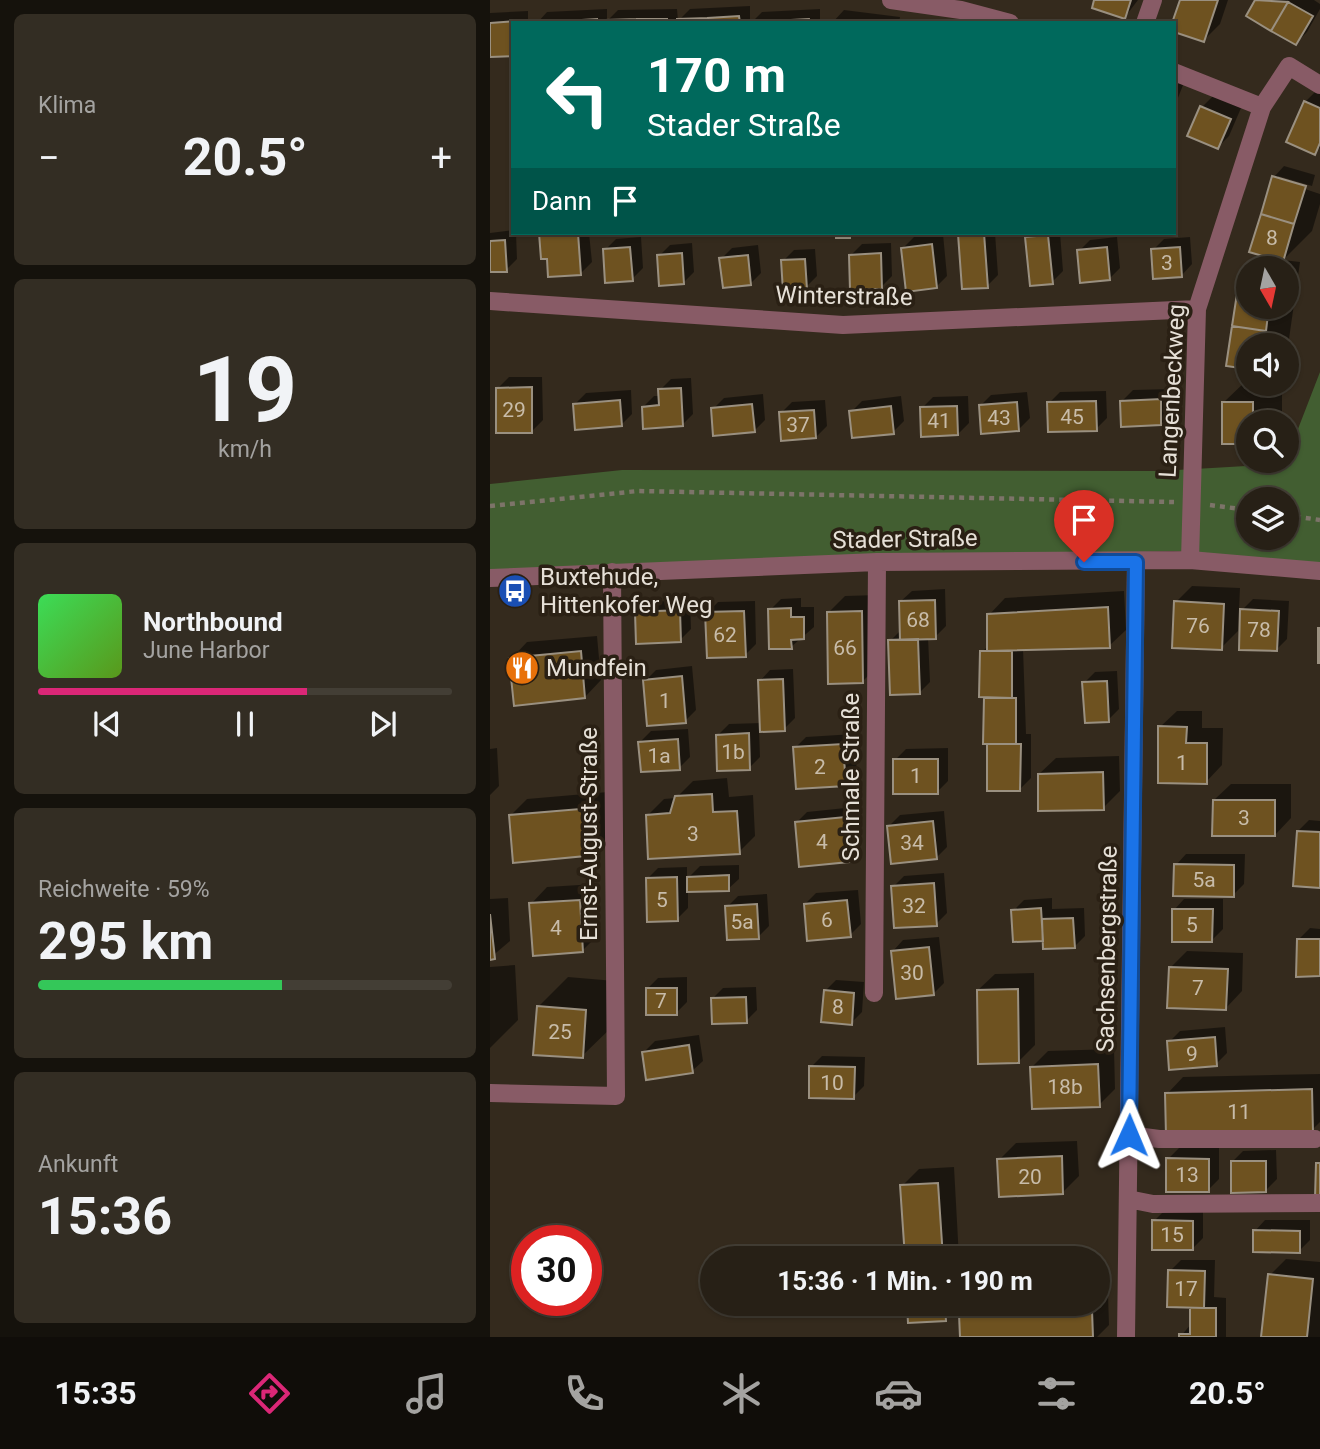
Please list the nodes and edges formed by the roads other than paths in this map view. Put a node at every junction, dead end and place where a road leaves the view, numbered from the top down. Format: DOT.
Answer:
graph roads {
  1 [pos="891,0"];
  2 [pos="1153,0"];
  3 [pos="961,5"];
  4 [pos="1005,21"];
  5 [pos="1147,21"];
  6 [pos="1176,73"];
  7 [pos="1320,85"];
  8 [pos="1262,107"];
  9 [pos="490,301"];
  10 [pos="1197,309"];
  11 [pos="1190,560"];
  12 [pos="877,562"];
  13 [pos="1136,562"];
  14 [pos="1320,571"];
  15 [pos="612,572"];
  16 [pos="490,578"];
  17 [pos="874,993"];
  18 [pos="490,1093"];
  19 [pos="1129,1135"];
  20 [pos="1315,1139"];
  21 [pos="1128,1199"];
  22 [pos="1320,1203"];
  23 [pos="1126,1337"];
  1 -- 3 [label="street"];
  2 -- 5 [label="street"];
  3 -- 4 [label="street"];
  6 -- 8 [label="street"];
  7 -- 8 [label="street, Langenbeckweg"];
  8 -- 10 [label="street, Langenbeckweg"];
  9 -- 10 [label="street, Winterstraße"];
  10 -- 11 [label="street, Langenbeckweg"];
  11 -- 13 [label="street, Stader Straße"];
  11 -- 14 [label="street, Stader Straße"];
  12 -- 13 [label="street, Stader Straße"];
  12 -- 15 [label="street, Stader Straße"];
  12 -- 17 [label="street, Schmale Straße"];
  13 -- 19 [label="street, Sachsenbergstraße"];
  15 -- 16 [label="street, Stader Straße"];
  15 -- 18 [label="street, Ernst-August-Straße"];
  19 -- 20 [label="street"];
  19 -- 21 [label="street, Sachsenbergstraße"];
  21 -- 22 [label="street"];
  21 -- 23 [label="street, Sachsenbergstraße"];
}
